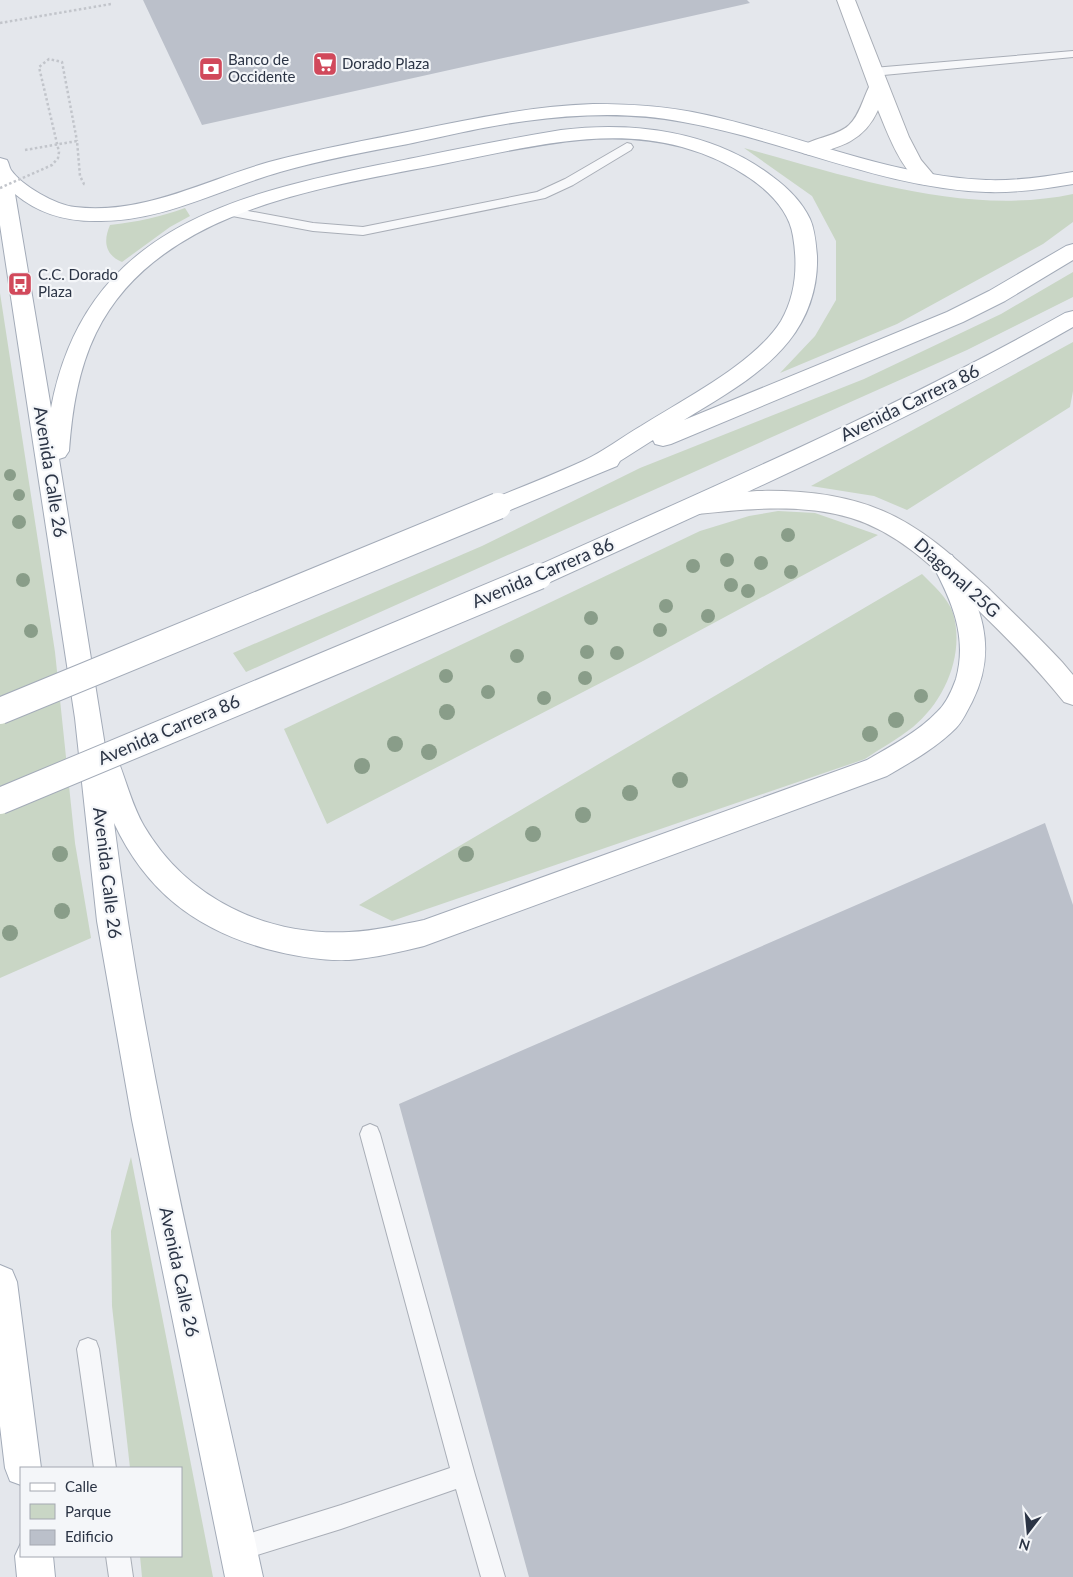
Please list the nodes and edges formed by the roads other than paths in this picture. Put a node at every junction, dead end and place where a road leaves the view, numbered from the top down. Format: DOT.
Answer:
graph roads {
  1 [pos="846,0"];
  2 [pos="1073,54"];
  3 [pos="876,80"];
  4 [pos="627,147"];
  5 [pos="810,149"];
  6 [pos="0,174"];
  7 [pos="1073,178"];
  8 [pos="927,179"];
  9 [pos="227,211"];
  10 [pos="1073,252"];
  11 [pos="1073,318"];
  12 [pos="593,467"];
  13 [pos="53,490"];
  14 [pos="696,505"];
  15 [pos="943,562"];
  16 [pos="1073,694"];
  17 [pos="0,711"];
  18 [pos="88,718"];
  19 [pos="0,801"];
  20 [pos="370,1134"];
  21 [pos="0,1282"];
  22 [pos="88,1349"];
  23 [pos="23,1467"];
  24 [pos="105,1467"];
  25 [pos="463,1475"];
  26 [pos="34,1557"];
  27 [pos="118,1557"];
  28 [pos="241,1563"];
  29 [pos="36,1577"];
  30 [pos="121,1577"];
  31 [pos="493,1577"];
  1 -- 3 [label="main road"];
  2 -- 3 [label="lane"];
  3 -- 5 [label="main road"];
  3 -- 8 [label="main road"];
  4 -- 9 [label="lane"];
  5 -- 6 [label="main road"];
  5 -- 8 [label="main road"];
  6 -- 13 [label="main road, Avenida Calle 26"];
  7 -- 8 [label="main road"];
  9 -- 12 [label="main road"];
  9 -- 13 [label="main road"];
  10 -- 12 [label="main road"];
  11 -- 14 [label="main road, Avenida Carrera 86"];
  12 -- 17 [label="main road, bridge"];
  13 -- 18 [label="main road, Avenida Calle 26"];
  14 -- 15 [label="main road, Diagonal 25G"];
  14 -- 19 [label="main road, Avenida Carrera 86, bridge"];
  15 -- 16 [label="main road, Diagonal 25G"];
  15 -- 18 [label="main road"];
  18 -- 28 [label="main road, Avenida Calle 26"];
  20 -- 25 [label="lane"];
  21 -- 23 [label="main road"];
  22 -- 24 [label="lane"];
  25 -- 28 [label="lane"];
  25 -- 31 [label="lane"];
  26 -- 29 [label="main road"];
  27 -- 30 [label="lane"];
}
